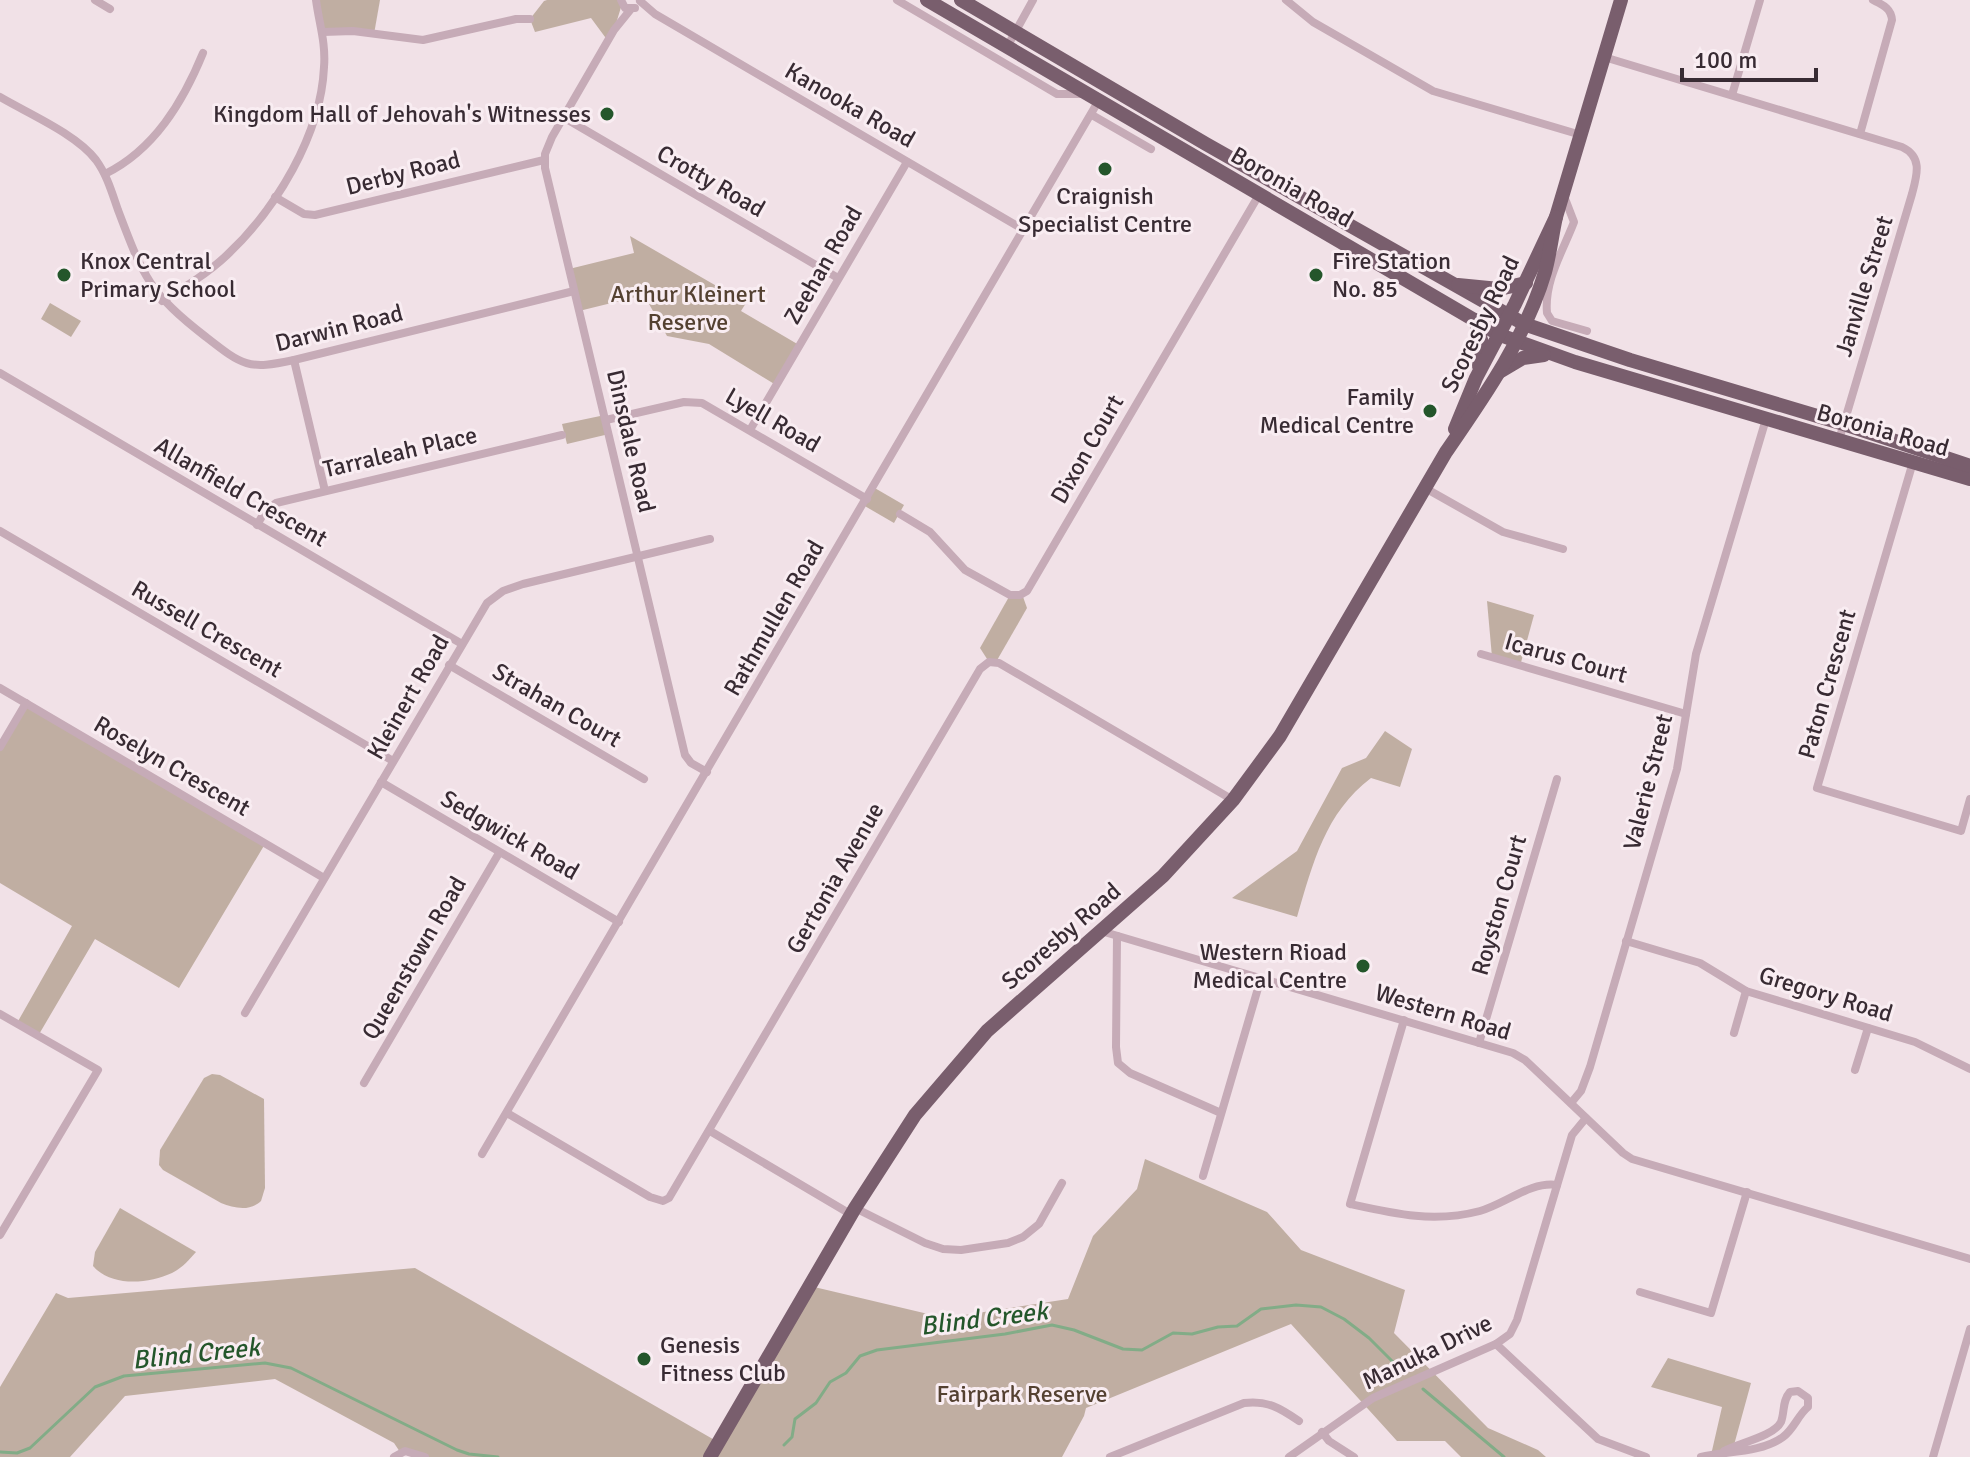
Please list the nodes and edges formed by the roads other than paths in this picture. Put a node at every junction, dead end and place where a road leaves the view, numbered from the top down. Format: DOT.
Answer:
graph roads {
  1 [pos="95,0"];
  2 [pos="316,0"];
  3 [pos="897,0"];
  4 [pos="927,0"];
  5 [pos="961,0"];
  6 [pos="1033,0"];
  7 [pos="1286,0"];
  8 [pos="1621,0"];
  9 [pos="1760,0"];
  10 [pos="1873,0"];
  11 [pos="621,2"];
  12 [pos="637,4"];
  13 [pos="110,9"];
  14 [pos="530,19"];
  15 [pos="614,30"];
  16 [pos="323,32"];
  17 [pos="1015,32"];
  18 [pos="1007,47"];
  19 [pos="203,53"];
  20 [pos="1604,57"];
  21 [pos="1108,86"];
  22 [pos="1732,95"];
  23 [pos="0,97"];
  24 [pos="1094,97"];
  25 [pos="1092,115"];
  26 [pos="563,117"];
  27 [pos="1860,134"];
  28 [pos="1581,135"];
  29 [pos="1151,149"];
  30 [pos="544,160"];
  31 [pos="907,162"];
  32 [pos="105,174"];
  33 [pos="1260,193"];
  34 [pos="1563,195"];
  35 [pos="275,197"];
  36 [pos="1556,217"];
  37 [pos="1024,230"];
  38 [pos="838,278"];
  39 [pos="1526,283"];
  40 [pos="1450,284"];
  41 [pos="574,291"];
  42 [pos="162,301"];
  43 [pos="1509,316"];
  44 [pos="1475,320"];
  45 [pos="1524,324"];
  46 [pos="1587,331"];
  47 [pos="1500,335"];
  48 [pos="1515,342"];
  49 [pos="1552,354"];
  50 [pos="294,360"];
  51 [pos="0,373"];
  52 [pos="1495,376"];
  53 [pos="1476,378"];
  54 [pos="1766,419"];
  55 [pos="606,420"];
  56 [pos="1844,424"];
  57 [pos="750,430"];
  58 [pos="562,435"];
  59 [pos="1839,440"];
  60 [pos="1446,452"];
  61 [pos="1913,462"];
  62 [pos="1970,466"];
  63 [pos="1970,479"];
  64 [pos="1425,488"];
  65 [pos="325,491"];
  66 [pos="867,499"];
  67 [pos="900,514"];
  68 [pos="257,525"];
  69 [pos="0,531"];
  70 [pos="710,539"];
  71 [pos="1563,549"];
  72 [pos="638,556"];
  73 [pos="462,644"];
  74 [pos="1481,654"];
  75 [pos="449,665"];
  76 [pos="0,688"];
  77 [pos="26,703"];
  78 [pos="1686,714"];
  79 [pos="0,747"];
  80 [pos="393,761"];
  81 [pos="707,772"];
  82 [pos="644,779"];
  83 [pos="1557,779"];
  84 [pos="381,782"];
  85 [pos="1970,799"];
  86 [pos="1233,800"];
  87 [pos="499,853"];
  88 [pos="324,878"];
  89 [pos="619,922"];
  90 [pos="1101,931"];
  91 [pos="1117,936"];
  92 [pos="1626,941"];
  93 [pos="1261,978"];
  94 [pos="1746,991"];
  95 [pos="245,1013"];
  96 [pos="0,1014"];
  97 [pos="1404,1020"];
  98 [pos="1868,1028"];
  99 [pos="1734,1033"];
  100 [pos="1479,1043"];
  101 [pos="1970,1069"];
  102 [pos="1855,1070"];
  103 [pos="364,1083"];
  104 [pos="1571,1103"];
  105 [pos="507,1113"];
  106 [pos="1221,1113"];
  107 [pos="1586,1118"];
  108 [pos="710,1131"];
  109 [pos="482,1154"];
  110 [pos="1203,1176"];
  111 [pos="1062,1183"];
  112 [pos="1557,1185"];
  113 [pos="1747,1192"];
  114 [pos="854,1211"];
  115 [pos="0,1235"];
  116 [pos="1970,1259"];
  117 [pos="1640,1292"];
  118 [pos="1970,1329"];
  119 [pos="1496,1344"];
  120 [pos="1299,1421"];
  121 [pos="1322,1432"];
  122 [pos="1724,1451"];
  123 [pos="394,1457"];
  124 [pos="425,1457"];
  125 [pos="710,1457"];
  126 [pos="1110,1457"];
  127 [pos="1289,1457"];
  128 [pos="1354,1457"];
  129 [pos="1646,1457"];
  130 [pos="1701,1457"];
  131 [pos="1933,1457"];
  1 -- 13 [label="street"];
  2 -- 16 [label="street"];
  3 -- 24 [label="street"];
  4 -- 18 [label="main road, Boronia Road"];
  5 -- 17 [label="main road, Boronia Road"];
  6 -- 17 [label="street"];
  7 -- 28 [label="street"];
  8 -- 20 [label="main road, Scoresby Road"];
  9 -- 22 [label="street"];
  10 -- 27 [label="street"];
  11 -- 12 [label="street, Kanooka Road"];
  11 -- 15 [label="street"];
  12 -- 15 [label="street"];
  12 -- 31 [label="street, Kanooka Road"];
  14 -- 16 [label="street"];
  15 -- 26 [label="street"];
  16 -- 35 [label="street"];
  17 -- 18 [label="street"];
  17 -- 21 [label="main road, Boronia Road"];
  18 -- 24 [label="main road, Boronia Road"];
  19 -- 32 [label="street"];
  20 -- 22 [label="street"];
  20 -- 28 [label="main road, Scoresby Road"];
  21 -- 24 [label="main road"];
  21 -- 40 [label="main road, Boronia Road"];
  22 -- 27 [label="street"];
  23 -- 32 [label="street, Darwin Road"];
  24 -- 25 [label="street, Rathmullen Road"];
  24 -- 33 [label="main road, Boronia Road"];
  25 -- 29 [label="street"];
  25 -- 37 [label="street, Rathmullen Road"];
  26 -- 30 [label="street"];
  26 -- 38 [label="street, Crotty Road"];
  27 -- 56 [label="street, Janville Street"];
  28 -- 34 [label="main road, Scoresby Road"];
  30 -- 35 [label="street, Derby Road"];
  30 -- 41 [label="street, Dinsdale Road"];
  31 -- 37 [label="street, Kanooka Road"];
  31 -- 38 [label="street, Zeehan Road"];
  32 -- 42 [label="street, Darwin Road"];
  33 -- 44 [label="main road, Boronia Road"];
  33 -- 67 [label="street, Dixon Court"];
  34 -- 36 [label="main road, Scoresby Road"];
  34 -- 46 [label="street"];
  35 -- 42 [label="street"];
  36 -- 39 [label="main road, Scoresby Road"];
  36 -- 45 [label="main road, Scoresby Road"];
  37 -- 66 [label="street, Rathmullen Road"];
  38 -- 57 [label="street, Zeehan Road"];
  39 -- 40 [label="main road"];
  39 -- 43 [label="main road, Scoresby Road"];
  40 -- 43 [label="main road, Boronia Road"];
  41 -- 50 [label="street, Darwin Road"];
  41 -- 55 [label="street, Dinsdale Road"];
  42 -- 50 [label="street, Darwin Road"];
  43 -- 45 [label="main road, Boronia Road"];
  43 -- 47 [label="main road, Scoresby Road"];
  44 -- 47 [label="main road, Boronia Road"];
  44 -- 53 [label="main road"];
  45 -- 48 [label="main road, Scoresby Road"];
  45 -- 56 [label="main road, Boronia Road"];
  47 -- 48 [label="main road, Boronia Road"];
  47 -- 53 [label="main road, Scoresby Road"];
  48 -- 49 [label="main road, Boronia Road"];
  48 -- 52 [label="main road, Scoresby Road"];
  49 -- 52 [label="main road"];
  49 -- 54 [label="main road, Boronia Road"];
  50 -- 65 [label="street"];
  51 -- 68 [label="street, Allanfield Crescent"];
  52 -- 60 [label="main road, Scoresby Road"];
  53 -- 60 [label="main road, Scoresby Road"];
  54 -- 59 [label="main road, Boronia Road"];
  54 -- 78 [label="street, Valerie Street"];
  55 -- 57 [label="street, Lyell Road"];
  55 -- 72 [label="street, Dinsdale Road"];
  56 -- 59 [label="street, Janville Street"];
  56 -- 62 [label="main road, Boronia Road"];
  57 -- 66 [label="street, Lyell Road"];
  58 -- 65 [label="street, Tarraleah Place"];
  59 -- 61 [label="main road, Boronia Road"];
  60 -- 64 [label="main road, Scoresby Road"];
  61 -- 63 [label="main road, Boronia Road"];
  61 -- 85 [label="street, Paton Crescent"];
  64 -- 71 [label="street"];
  64 -- 86 [label="main road, Scoresby Road"];
  65 -- 68 [label="street, Tarraleah Place"];
  66 -- 81 [label="street, Rathmullen Road"];
  68 -- 73 [label="street, Allanfield Crescent"];
  69 -- 80 [label="street, Russell Crescent"];
  70 -- 72 [label="street, Kleinert Road"];
  72 -- 73 [label="street, Kleinert Road"];
  72 -- 81 [label="street, Dinsdale Road"];
  73 -- 75 [label="street, Kleinert Road"];
  74 -- 78 [label="street, Icarus Court"];
  75 -- 80 [label="street, Kleinert Road"];
  75 -- 82 [label="street, Strahan Court"];
  76 -- 77 [label="street, Roselyn Crescent"];
  77 -- 79 [label="street"];
  77 -- 88 [label="street, Roselyn Crescent"];
  78 -- 92 [label="street, Valerie Street"];
  80 -- 84 [label="street, Kleinert Road"];
  81 -- 89 [label="street, Rathmullen Road"];
  83 -- 100 [label="street, Royston Court"];
  84 -- 87 [label="street, Sedgwick Road"];
  84 -- 88 [label="street, Kleinert Road"];
  86 -- 90 [label="main road, Scoresby Road"];
  86 -- 108 [label="street, Gertonia Avenue"];
  87 -- 89 [label="street, Sedgwick Road"];
  87 -- 103 [label="street, Queenstown Road"];
  88 -- 95 [label="street, Kleinert Road"];
  89 -- 105 [label="street, Rathmullen Road"];
  90 -- 91 [label="street, Western Road"];
  90 -- 114 [label="main road, Scoresby Road"];
  91 -- 93 [label="street, Western Road"];
  91 -- 106 [label="street"];
  92 -- 94 [label="street, Gregory Road"];
  92 -- 104 [label="street, Valerie Street"];
  93 -- 97 [label="street, Western Road"];
  93 -- 106 [label="street"];
  94 -- 98 [label="street, Gregory Road"];
  94 -- 99 [label="street"];
  96 -- 115 [label="street"];
  97 -- 100 [label="street, Western Road"];
  97 -- 112 [label="street"];
  98 -- 101 [label="street, Gregory Road"];
  98 -- 102 [label="street"];
  100 -- 104 [label="street, Western Road"];
  104 -- 107 [label="street, Western Road"];
  105 -- 108 [label="street, Gertonia Avenue"];
  105 -- 109 [label="street, Rathmullen Road"];
  106 -- 110 [label="street"];
  107 -- 112 [label="street, Manuka Drive"];
  107 -- 113 [label="street, Western Road"];
  108 -- 114 [label="street"];
  111 -- 114 [label="street"];
  112 -- 119 [label="street, Manuka Drive"];
  113 -- 116 [label="street, Western Road"];
  113 -- 117 [label="street"];
  114 -- 125 [label="main road, Scoresby Road"];
  118 -- 131 [label="street"];
  119 -- 121 [label="street, Manuka Drive"];
  119 -- 129 [label="street"];
  120 -- 126 [label="street"];
  121 -- 127 [label="street, Manuka Drive"];
  121 -- 128 [label="street"];
  122 -- 122 [label="street"];
  122 -- 130 [label="street"];
  123 -- 124 [label="street"];
}
